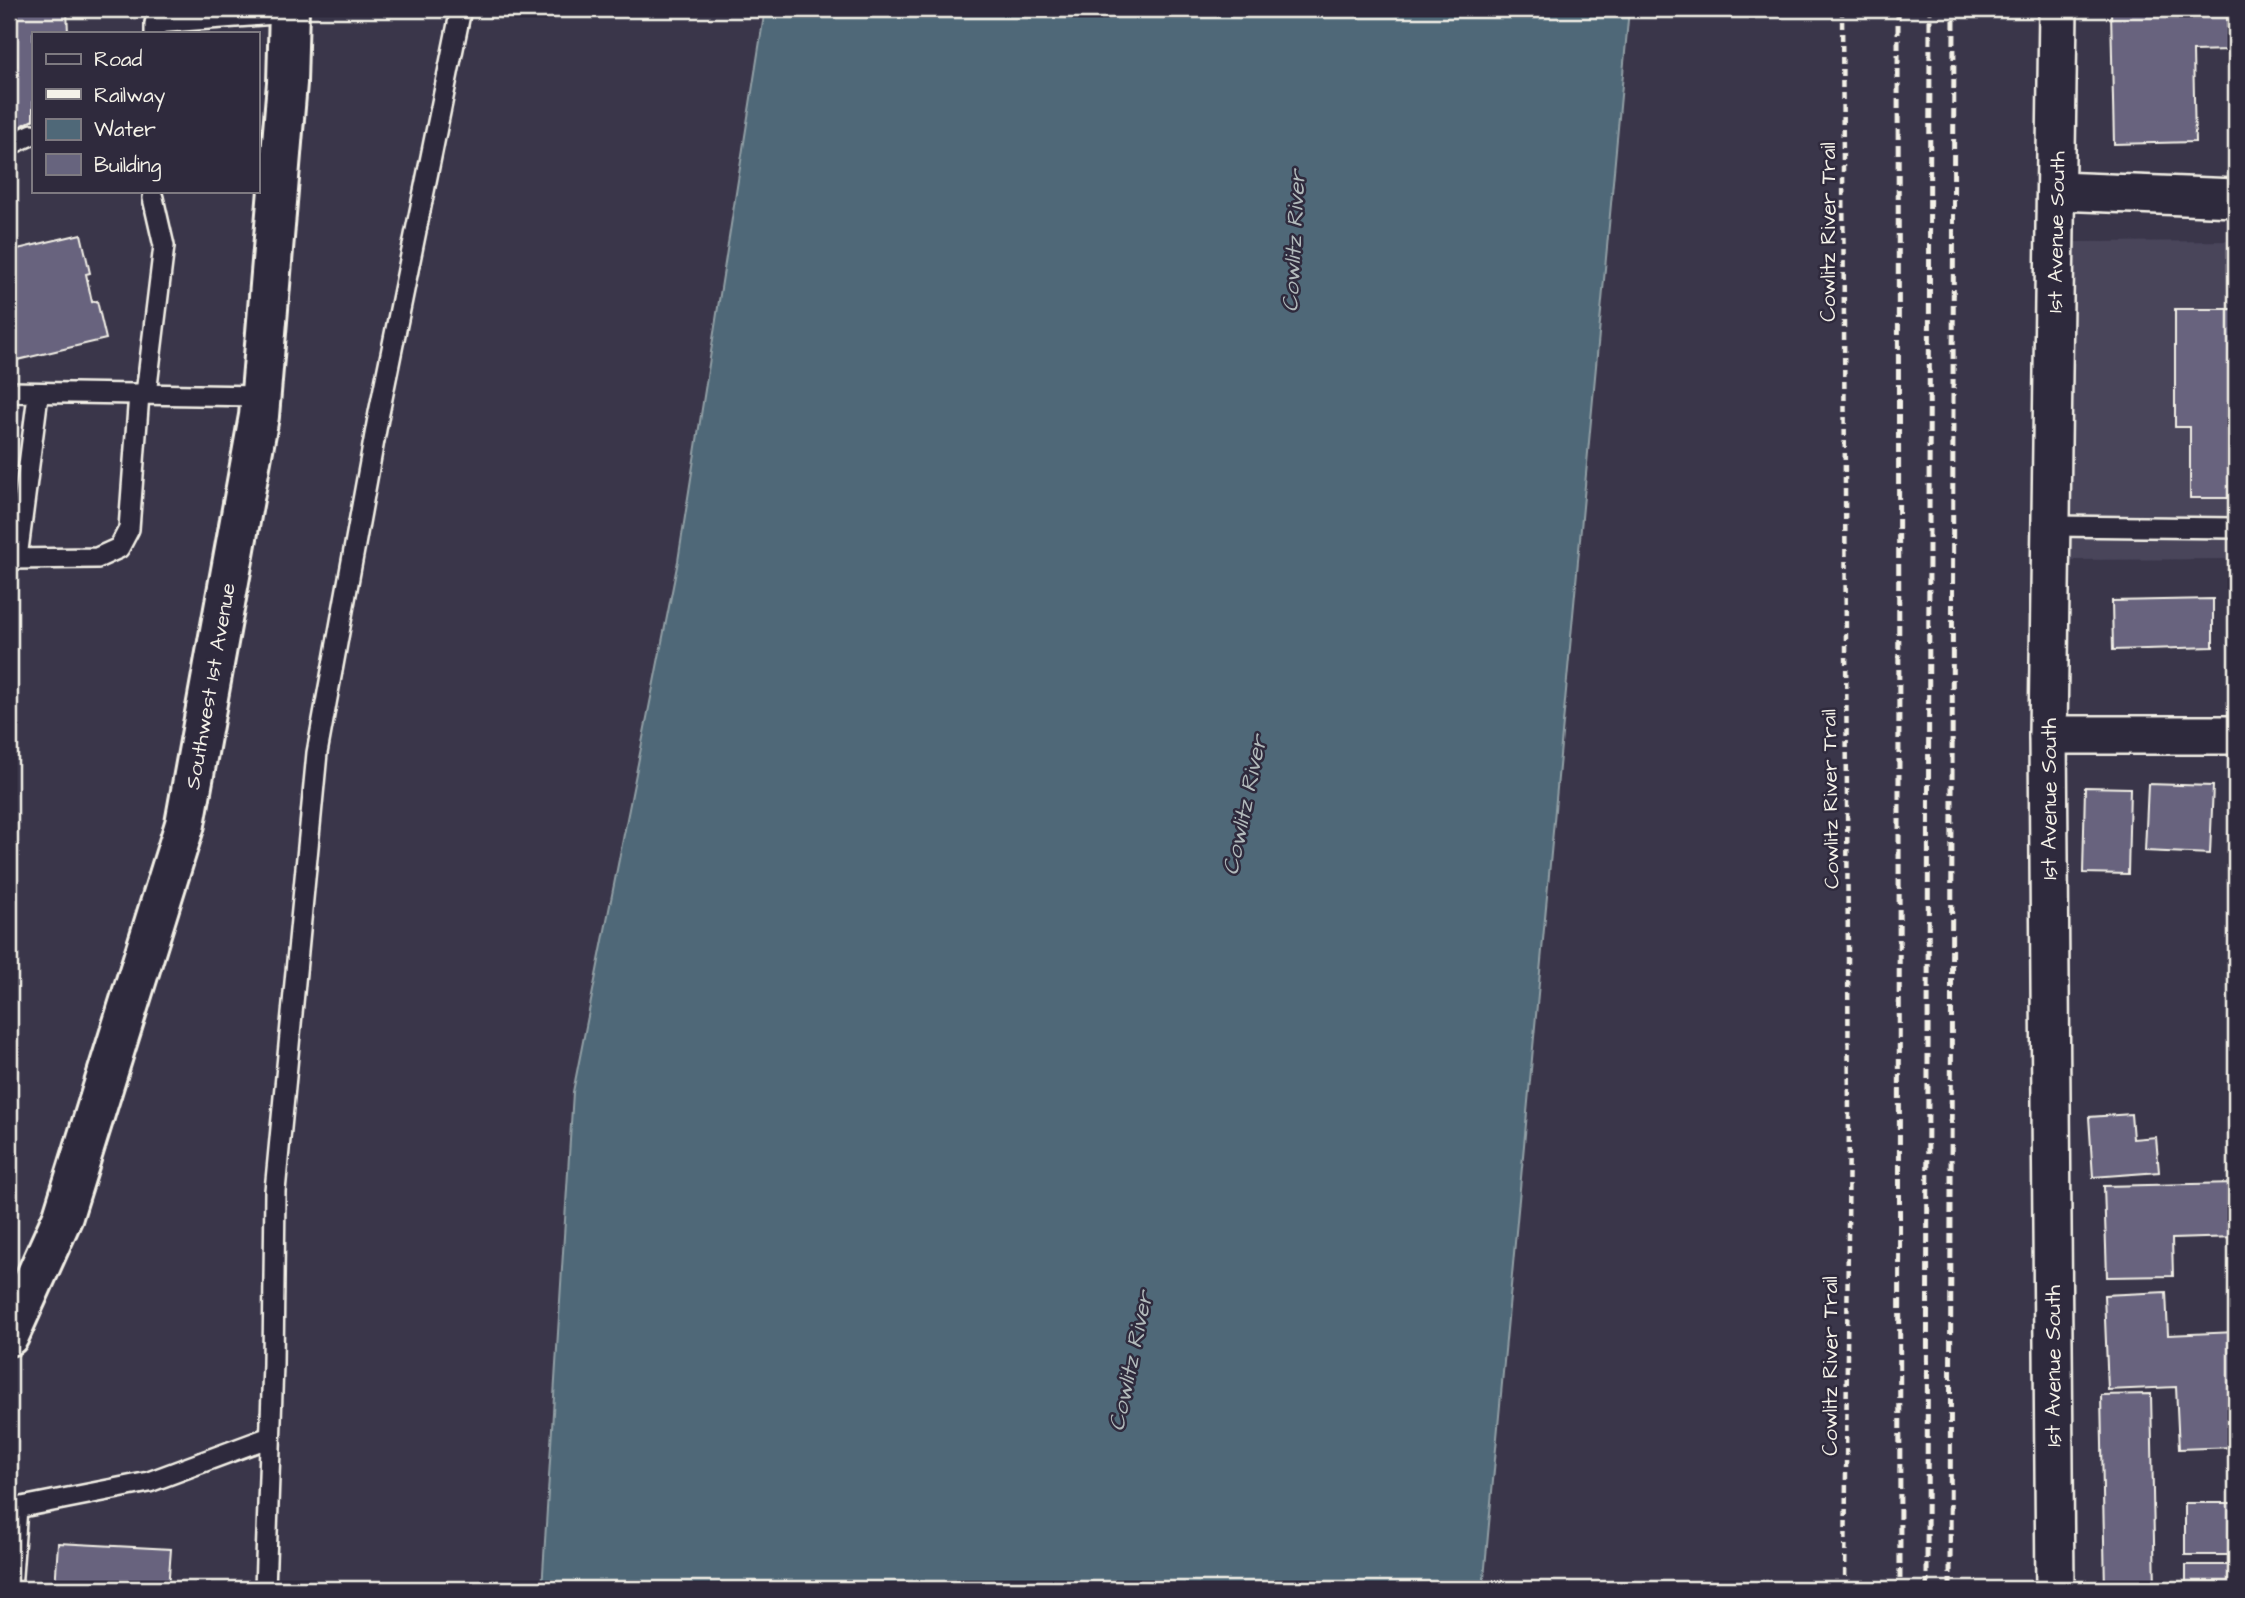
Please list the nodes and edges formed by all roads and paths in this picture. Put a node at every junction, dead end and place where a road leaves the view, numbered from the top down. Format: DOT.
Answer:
graph roads {
  1 [pos="461,9"];
  2 [pos="1842,9"];
  3 [pos="2058,9"];
  4 [pos="289,11"];
  5 [pos="154,22"];
  6 [pos="32,134"];
  7 [pos="9,145"];
  8 [pos="2057,191"];
  9 [pos="153,198"];
  10 [pos="2236,198"];
  11 [pos="9,392"];
  12 [pos="38,394"];
  13 [pos="142,394"];
  14 [pos="260,396"];
  15 [pos="2052,526"];
  16 [pos="2236,528"];
  17 [pos="13,559"];
  18 [pos="2048,735"];
  19 [pos="2236,735"];
  20 [pos="9,1336"];
  21 [pos="270,1437"];
  22 [pos="13,1508"];
  23 [pos="11,1589"];
  24 [pos="265,1589"];
  25 [pos="1844,1589"];
  26 [pos="2055,1589"];
  1 -- 21 [label="lane"];
  2 -- 25 [label="path, Cowlitz River Trail"];
  3 -- 8 [label="street, 1st Avenue South"];
  4 -- 5 [label="lane"];
  4 -- 14 [label="main road, Southwest 1st Avenue"];
  6 -- 7 [label="lane"];
  8 -- 10 [label="street"];
  8 -- 15 [label="street, 1st Avenue South"];
  9 -- 13 [label="lane"];
  11 -- 12 [label="lane"];
  12 -- 13 [label="lane"];
  12 -- 17 [label="lane"];
  13 -- 14 [label="lane"];
  13 -- 17 [label="lane"];
  14 -- 20 [label="main road, Southwest 1st Avenue"];
  15 -- 16 [label="lane"];
  15 -- 18 [label="street, 1st Avenue South"];
  18 -- 19 [label="street"];
  18 -- 26 [label="street, 1st Avenue South"];
  21 -- 22 [label="lane"];
  21 -- 24 [label="lane"];
  22 -- 23 [label="lane"];
}
